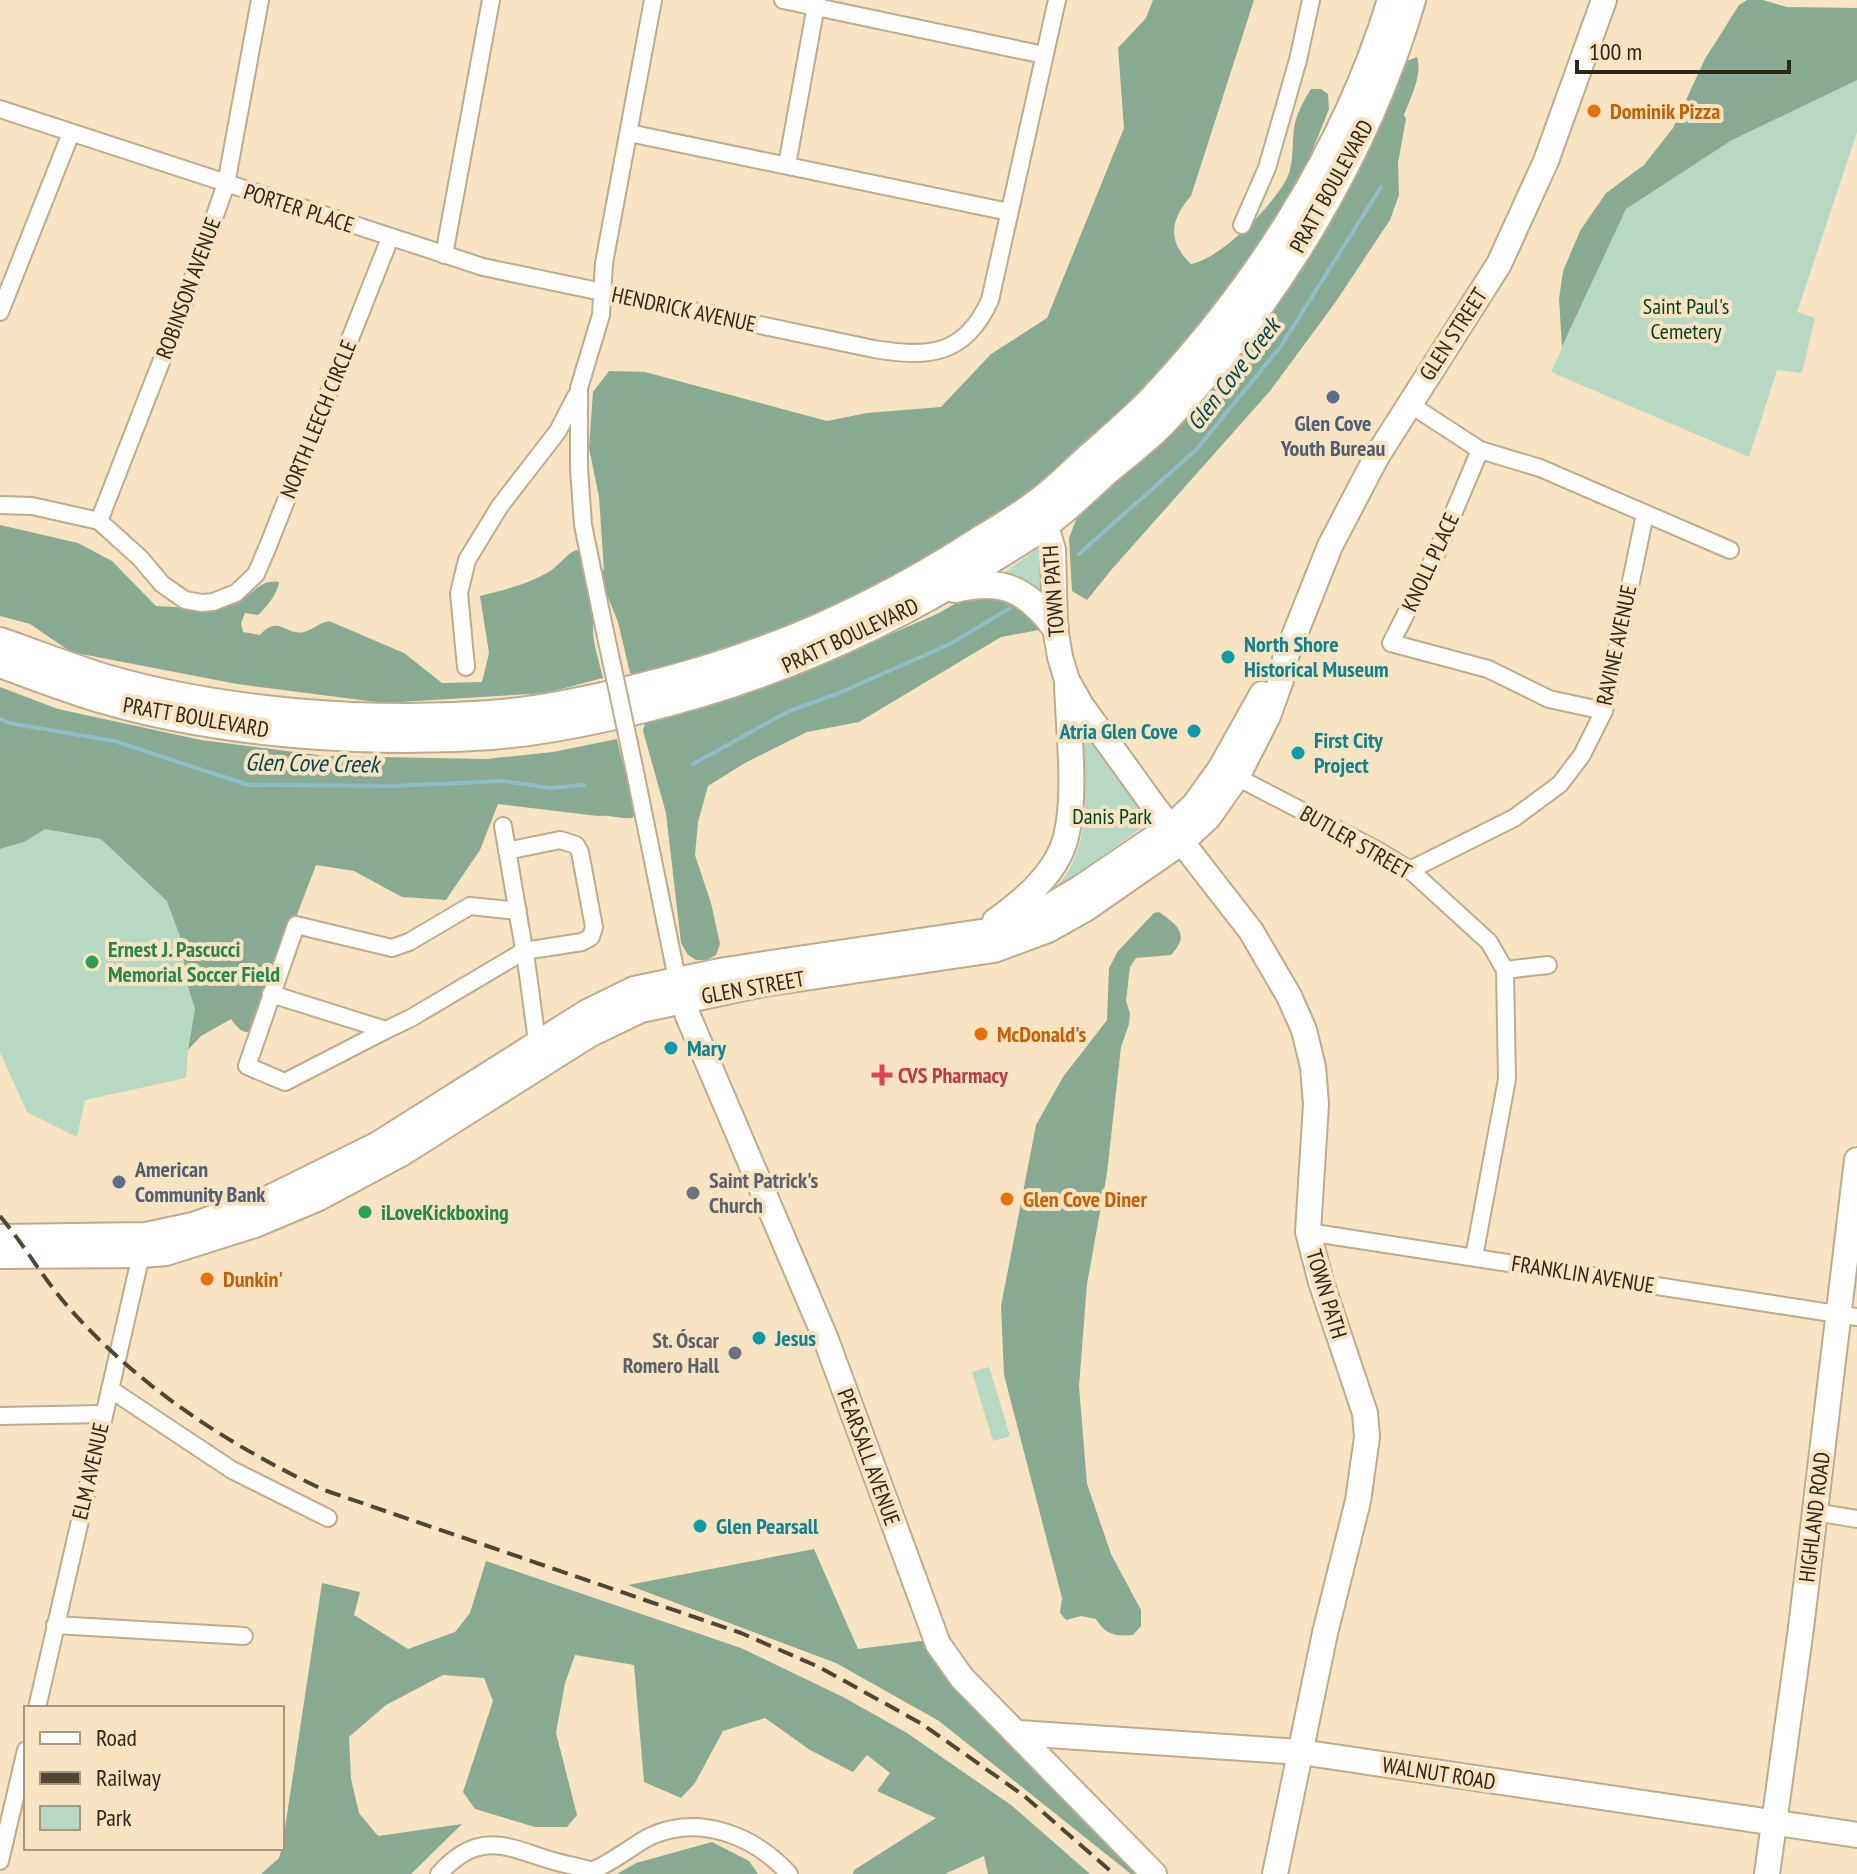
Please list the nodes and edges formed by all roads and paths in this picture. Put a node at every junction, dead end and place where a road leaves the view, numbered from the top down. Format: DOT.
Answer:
graph roads {
  1 [pos="260,0"];
  2 [pos="491,0"];
  3 [pos="653,0"];
  4 [pos="783,0"];
  5 [pos="1057,0"];
  6 [pos="1311,0"];
  7 [pos="1391,0"];
  8 [pos="1412,0"];
  9 [pos="1604,0"];
  10 [pos="816,3"];
  11 [pos="1044,55"];
  12 [pos="0,109"];
  13 [pos="71,133"];
  14 [pos="629,133"];
  15 [pos="787,165"];
  16 [pos="226,184"];
  17 [pos="1009,212"];
  18 [pos="1242,225"];
  19 [pos="390,238"];
  20 [pos="444,255"];
  21 [pos="602,291"];
  22 [pos="0,312"];
  23 [pos="579,388"];
  24 [pos="1408,403"];
  25 [pos="1480,450"];
  26 [pos="0,505"];
  27 [pos="1043,513"];
  28 [pos="1645,514"];
  29 [pos="99,521"];
  30 [pos="1730,550"];
  31 [pos="940,592"];
  32 [pos="1055,627"];
  33 [pos="0,641"];
  34 [pos="0,664"];
  35 [pos="466,667"];
  36 [pos="1067,680"];
  37 [pos="1604,711"];
  38 [pos="1229,773"];
  39 [pos="503,826"];
  40 [pos="1176,834"];
  41 [pos="507,851"];
  42 [pos="1410,870"];
  43 [pos="1044,877"];
  44 [pos="518,911"];
  45 [pos="1037,924"];
  46 [pos="987,931"];
  47 [pos="524,951"];
  48 [pos="916,952"];
  49 [pos="1548,965"];
  50 [pos="1505,970"];
  51 [pos="680,990"];
  52 [pos="271,994"];
  53 [pos="386,1030"];
  54 [pos="540,1053"];
  55 [pos="1857,1160"];
  56 [pos="1308,1232"];
  57 [pos="0,1237"];
  58 [pos="143,1245"];
  59 [pos="0,1256"];
  60 [pos="1474,1257"];
  61 [pos="1847,1316"];
  62 [pos="110,1389"];
  63 [pos="103,1414"];
  64 [pos="0,1416"];
  65 [pos="1815,1512"];
  66 [pos="328,1518"];
  67 [pos="1857,1519"];
  68 [pos="55,1625"];
  69 [pos="244,1636"];
  70 [pos="37,1706"];
  71 [pos="1019,1733"];
  72 [pos="1301,1752"];
  73 [pos="24,1759"];
  74 [pos="1774,1823"];
  75 [pos="1857,1835"];
  76 [pos="1280,1842"];
  77 [pos="0,1861"];
  78 [pos="439,1874"];
  79 [pos="789,1874"];
  80 [pos="1154,1874"];
  81 [pos="1267,1874"];
  82 [pos="1275,1874"];
  83 [pos="1767,1874"];
  1 -- 16 [label="street, ROBINSON AVENUE"];
  2 -- 20 [label="street"];
  3 -- 14 [label="street"];
  4 -- 10 [label="street"];
  5 -- 11 [label="street, HENDRICK AVENUE"];
  6 -- 18 [label="street"];
  7 -- 27 [label="main road, PRATT BOULEVARD"];
  8 -- 27 [label="main road, PRATT BOULEVARD"];
  9 -- 24 [label="main road, GLEN STREET"];
  10 -- 11 [label="street"];
  10 -- 15 [label="street"];
  11 -- 17 [label="street, HENDRICK AVENUE"];
  12 -- 13 [label="street, PORTER PLACE"];
  13 -- 16 [label="street, PORTER PLACE"];
  13 -- 22 [label="street"];
  14 -- 15 [label="street"];
  14 -- 21 [label="street"];
  15 -- 17 [label="street"];
  16 -- 19 [label="street, PORTER PLACE"];
  16 -- 29 [label="street, ROBINSON AVENUE"];
  17 -- 21 [label="street, HENDRICK AVENUE"];
  19 -- 20 [label="street, PORTER PLACE"];
  19 -- 29 [label="street, NORTH LEECH CIRCLE"];
  20 -- 21 [label="street, PORTER PLACE"];
  21 -- 23 [label="street, HENDRICK AVENUE"];
  23 -- 35 [label="street"];
  23 -- 51 [label="street, HENDRICK AVENUE, bridge"];
  24 -- 25 [label="street"];
  24 -- 38 [label="main road, GLEN STREET"];
  25 -- 28 [label="street"];
  25 -- 37 [label="street, KNOLL PLACE"];
  26 -- 29 [label="street"];
  27 -- 31 [label="main road, PRATT BOULEVARD"];
  27 -- 32 [label="main road, TOWN PATH"];
  27 -- 33 [label="main road, PRATT BOULEVARD"];
  28 -- 30 [label="street"];
  28 -- 37 [label="street, RAVINE AVENUE"];
  31 -- 32 [label="main road"];
  31 -- 34 [label="main road, PRATT BOULEVARD"];
  32 -- 36 [label="main road, TOWN PATH"];
  36 -- 40 [label="main road, TOWN PATH"];
  36 -- 43 [label="main road, TOWN PATH"];
  37 -- 42 [label="street, RAVINE AVENUE"];
  38 -- 40 [label="main road, GLEN STREET"];
  38 -- 42 [label="street, BUTLER STREET"];
  39 -- 41 [label="street"];
  40 -- 45 [label="main road, GLEN STREET"];
  40 -- 56 [label="main road, TOWN PATH"];
  41 -- 44 [label="street"];
  41 -- 47 [label="street"];
  42 -- 50 [label="street, BUTLER STREET"];
  43 -- 45 [label="main road"];
  43 -- 46 [label="main road, TOWN PATH"];
  44 -- 47 [label="street"];
  44 -- 52 [label="street"];
  45 -- 46 [label="main road, GLEN STREET"];
  45 -- 48 [label="main road, GLEN STREET"];
  46 -- 48 [label="main road, GLEN STREET"];
  47 -- 53 [label="street"];
  47 -- 54 [label="street"];
  48 -- 51 [label="main road, GLEN STREET"];
  49 -- 50 [label="street"];
  50 -- 60 [label="street"];
  51 -- 54 [label="main road, GLEN STREET"];
  51 -- 71 [label="main road, PEARSALL AVENUE"];
  52 -- 53 [label="street"];
  52 -- 53 [label="street"];
  54 -- 58 [label="main road, GLEN STREET"];
  55 -- 61 [label="main road, HIGHLAND ROAD"];
  56 -- 60 [label="street, FRANKLIN AVENUE"];
  56 -- 72 [label="main road, TOWN PATH"];
  57 -- 58 [label="main road"];
  58 -- 59 [label="main road"];
  58 -- 62 [label="street, ELM AVENUE"];
  60 -- 61 [label="street, FRANKLIN AVENUE"];
  61 -- 65 [label="main road, HIGHLAND ROAD"];
  62 -- 63 [label="street, ELM AVENUE"];
  62 -- 66 [label="street"];
  63 -- 64 [label="street"];
  63 -- 68 [label="street, ELM AVENUE"];
  65 -- 67 [label="street"];
  65 -- 74 [label="main road, HIGHLAND ROAD"];
  68 -- 69 [label="street"];
  68 -- 70 [label="street, ELM AVENUE"];
  71 -- 72 [label="main road, WALNUT ROAD"];
  71 -- 80 [label="main road, PEARSALL AVENUE"];
  72 -- 74 [label="main road, WALNUT ROAD"];
  72 -- 76 [label="main road, TOWN PATH"];
  73 -- 77 [label="street"];
  74 -- 75 [label="main road, WALNUT ROAD"];
  74 -- 83 [label="main road, HIGHLAND ROAD"];
  76 -- 81 [label="main road"];
  76 -- 82 [label="main road, TOWN PATH"];
  78 -- 79 [label="street"];
}
